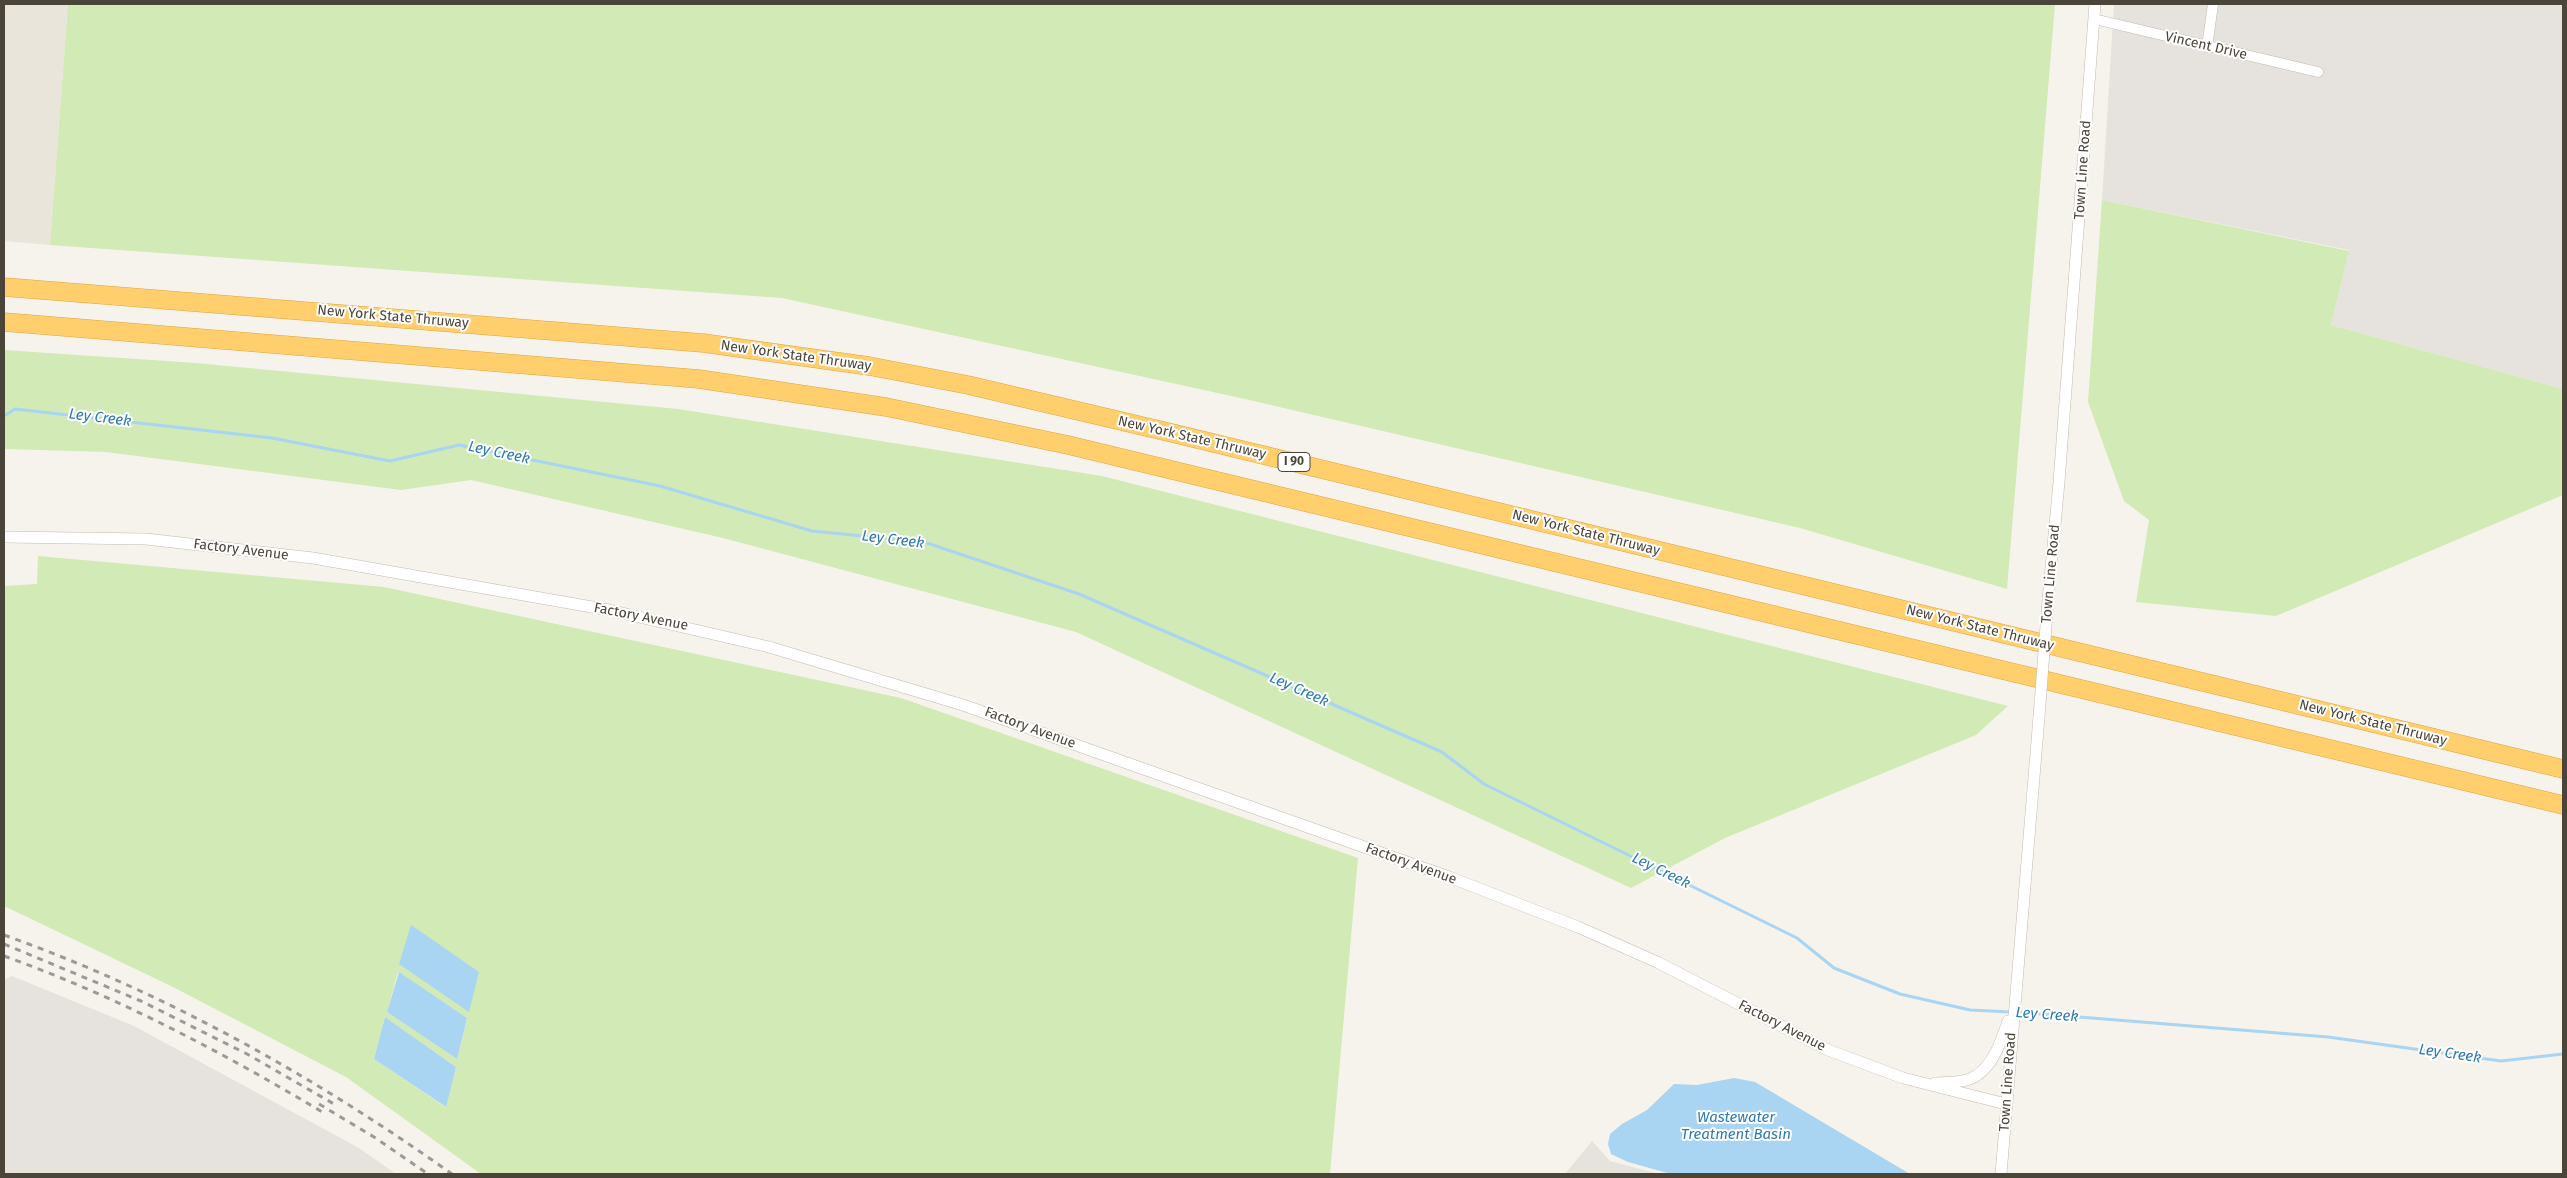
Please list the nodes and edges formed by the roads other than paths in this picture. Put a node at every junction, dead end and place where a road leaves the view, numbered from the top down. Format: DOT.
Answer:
graph roads {
  1 [pos="2095,4"];
  2 [pos="2213,4"];
  3 [pos="2094,19"];
  4 [pos="2207,47"];
  5 [pos="2318,72"];
  6 [pos="4,287"];
  7 [pos="4,322"];
  8 [pos="4,537"];
  9 [pos="2563,769"];
  10 [pos="2563,805"];
  11 [pos="2006,1036"];
  12 [pos="1927,1084"];
  13 [pos="2006,1104"];
  14 [pos="2001,1174"];
  1 -- 3 [label="street, Town Line Road"];
  2 -- 4 [label="street"];
  3 -- 4 [label="street, Vincent Drive"];
  3 -- 11 [label="street, Town Line Road, bridge"];
  4 -- 5 [label="street, Vincent Drive"];
  6 -- 9 [label="highway, New York State Thruway / I 90"];
  7 -- 10 [label="highway"];
  8 -- 12 [label="street, Factory Avenue"];
  11 -- 12 [label="street"];
  11 -- 13 [label="street, Town Line Road"];
  12 -- 13 [label="street, Factory Avenue"];
  13 -- 14 [label="street, Town Line Road"];
}
